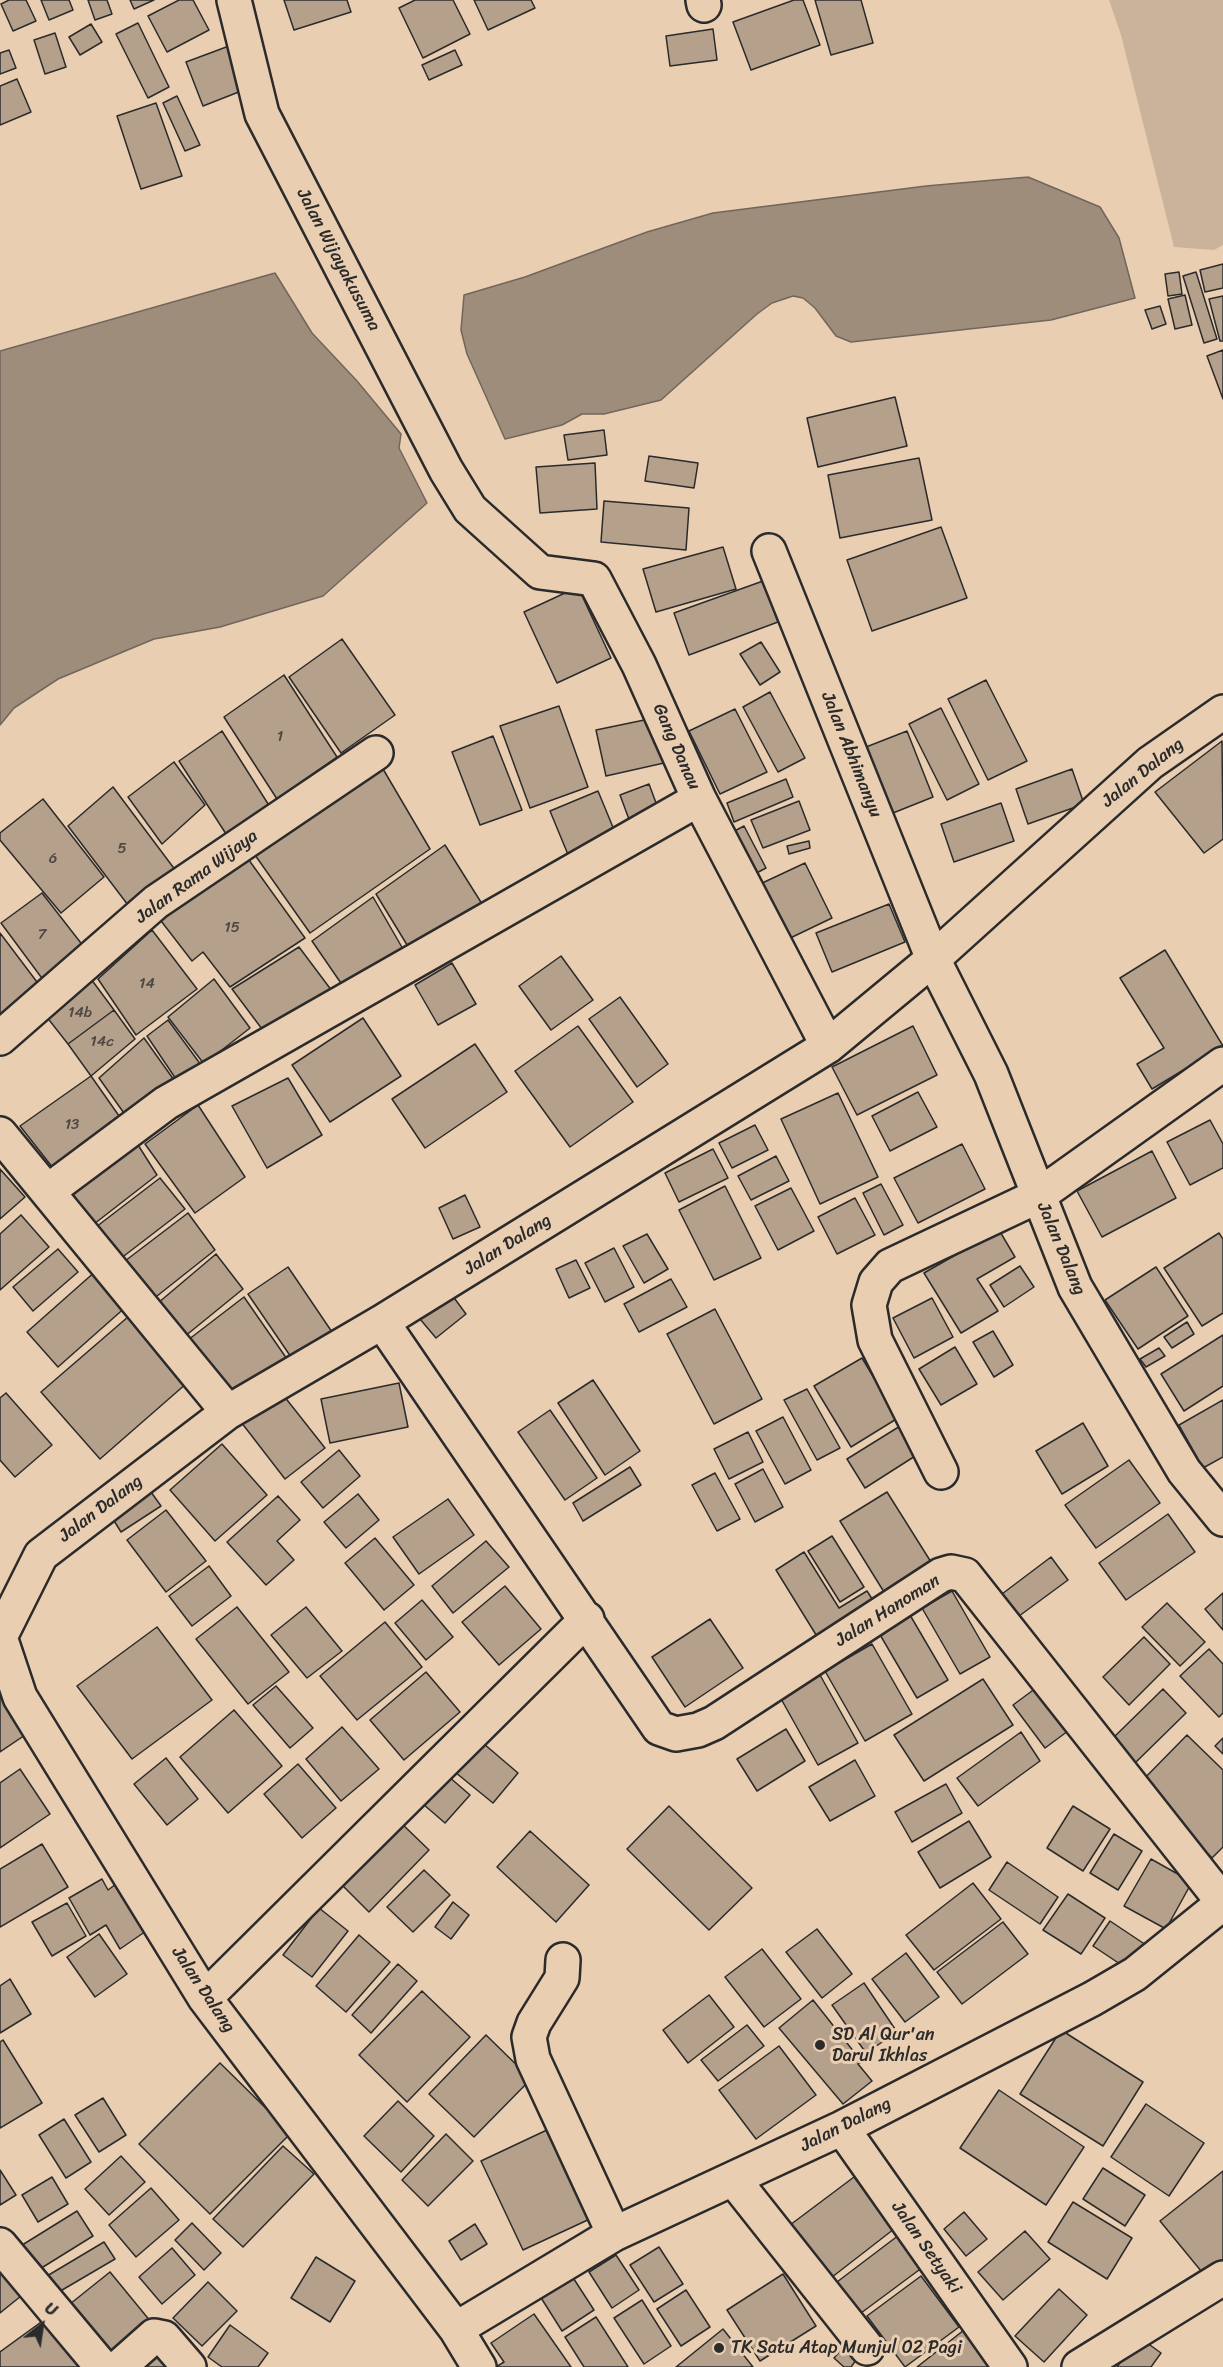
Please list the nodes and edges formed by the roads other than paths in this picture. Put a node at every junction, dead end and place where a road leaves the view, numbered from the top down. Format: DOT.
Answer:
graph roads {
  1 [pos="234,0"];
  2 [pos="470,509"];
  3 [pos="769,551"];
  4 [pos="1223,712"];
  5 [pos="376,753"];
  6 [pos="699,799"];
  7 [pos="933,959"];
  8 [pos="0,1038"];
  9 [pos="828,1046"];
  10 [pos="1223,1064"];
  11 [pos="0,1134"];
  12 [pos="48,1191"];
  13 [pos="1038,1196"];
  14 [pos="382,1322"];
  15 [pos="228,1412"];
  16 [pos="941,1472"];
  17 [pos="1223,1519"];
  18 [pos="587,1619"];
  19 [pos="0,1637"];
  20 [pos="1223,1902"];
  21 [pos="563,1960"];
  22 [pos="205,1998"];
  23 [pos="842,2128"];
  24 [pos="734,2181"];
  25 [pos="614,2234"];
  26 [pos="0,2245"];
  27 [pos="1223,2278"];
  28 [pos="456,2329"];
  29 [pos="867,2348"];
  30 [pos="102,2367"];
  31 [pos="119,2367"];
  32 [pos="189,2367"];
  33 [pos="479,2367"];
  34 [pos="1010,2367"];
  35 [pos="1079,2367"];
  1 -- 2 [label="street, Jalan Wijayakusuma"];
  2 -- 6 [label="street, Gang Danau"];
  3 -- 7 [label="street, Jalan Abhimanyu"];
  4 -- 7 [label="street, Jalan Dalang"];
  5 -- 8 [label="street, Jalan Rama Wijaya"];
  6 -- 9 [label="street, Gang Danau"];
  6 -- 12 [label="street"];
  7 -- 9 [label="street, Jalan Dalang"];
  7 -- 13 [label="street, Jalan Dalang"];
  9 -- 14 [label="street, Jalan Dalang"];
  10 -- 13 [label="street"];
  11 -- 12 [label="street"];
  12 -- 15 [label="street"];
  13 -- 16 [label="street"];
  13 -- 17 [label="street, Jalan Dalang"];
  14 -- 15 [label="street, Jalan Dalang"];
  14 -- 18 [label="street"];
  15 -- 19 [label="street, Jalan Dalang"];
  18 -- 20 [label="street, Jalan Hanoman"];
  18 -- 22 [label="street"];
  19 -- 22 [label="street, Jalan Dalang"];
  20 -- 23 [label="street, Jalan Dalang"];
  21 -- 25 [label="street"];
  22 -- 28 [label="street, Jalan Dalang"];
  23 -- 24 [label="street, Jalan Dalang"];
  23 -- 34 [label="street, Jalan Setyaki"];
  24 -- 25 [label="street, Jalan Dalang"];
  24 -- 29 [label="street"];
  25 -- 28 [label="street, Jalan Dalang"];
  26 -- 30 [label="street"];
  27 -- 35 [label="street"];
  28 -- 33 [label="street, Jalan Dalang"];
  31 -- 32 [label="street"];
}
